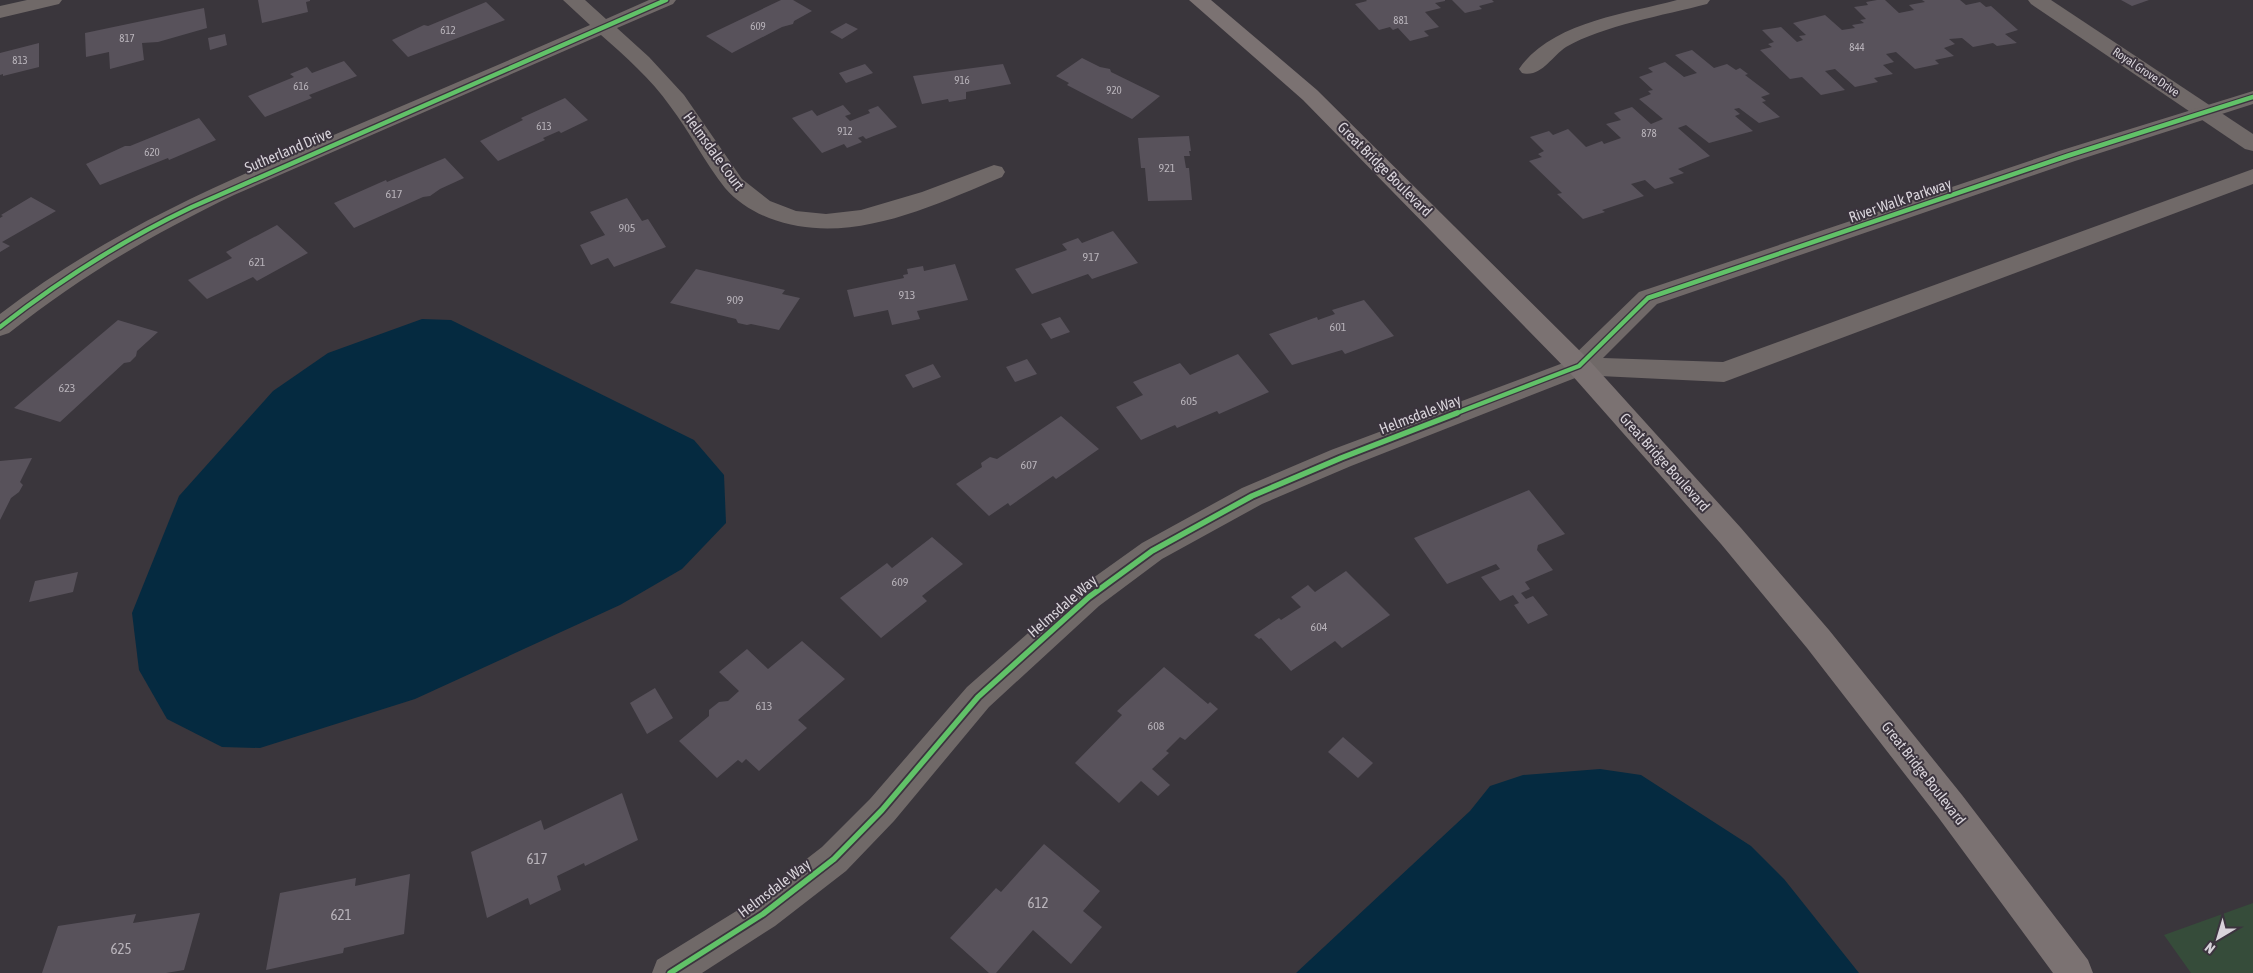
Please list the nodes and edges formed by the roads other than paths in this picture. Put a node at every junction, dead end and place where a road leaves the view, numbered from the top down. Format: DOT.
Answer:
graph roads {
  1 [pos="52,0"];
  2 [pos="572,0"];
  3 [pos="666,0"];
  4 [pos="1199,0"];
  5 [pos="1700,0"];
  6 [pos="2038,0"];
  7 [pos="0,12"];
  8 [pos="603,27"];
  9 [pos="1528,69"];
  10 [pos="2253,97"];
  11 [pos="2205,112"];
  12 [pos="2253,144"];
  13 [pos="994,172"];
  14 [pos="2253,176"];
  15 [pos="0,327"];
  16 [pos="1579,366"];
  17 [pos="670,973"];
  18 [pos="2075,973"];
  1 -- 7 [label="street"];
  2 -- 8 [label="street"];
  3 -- 8 [label="street, Sutherland Drive"];
  4 -- 16 [label="main road, Great Bridge Boulevard"];
  5 -- 9 [label="street"];
  6 -- 11 [label="street, Royal Grove Drive"];
  8 -- 13 [label="street, Helmsdale Court"];
  8 -- 15 [label="street, Sutherland Drive"];
  10 -- 11 [label="street, River Walk Parkway"];
  11 -- 12 [label="street, Royal Grove Drive"];
  11 -- 16 [label="street, River Walk Parkway"];
  14 -- 16 [label="street"];
  16 -- 17 [label="street, Helmsdale Way"];
  16 -- 18 [label="main road, Great Bridge Boulevard"];
}
